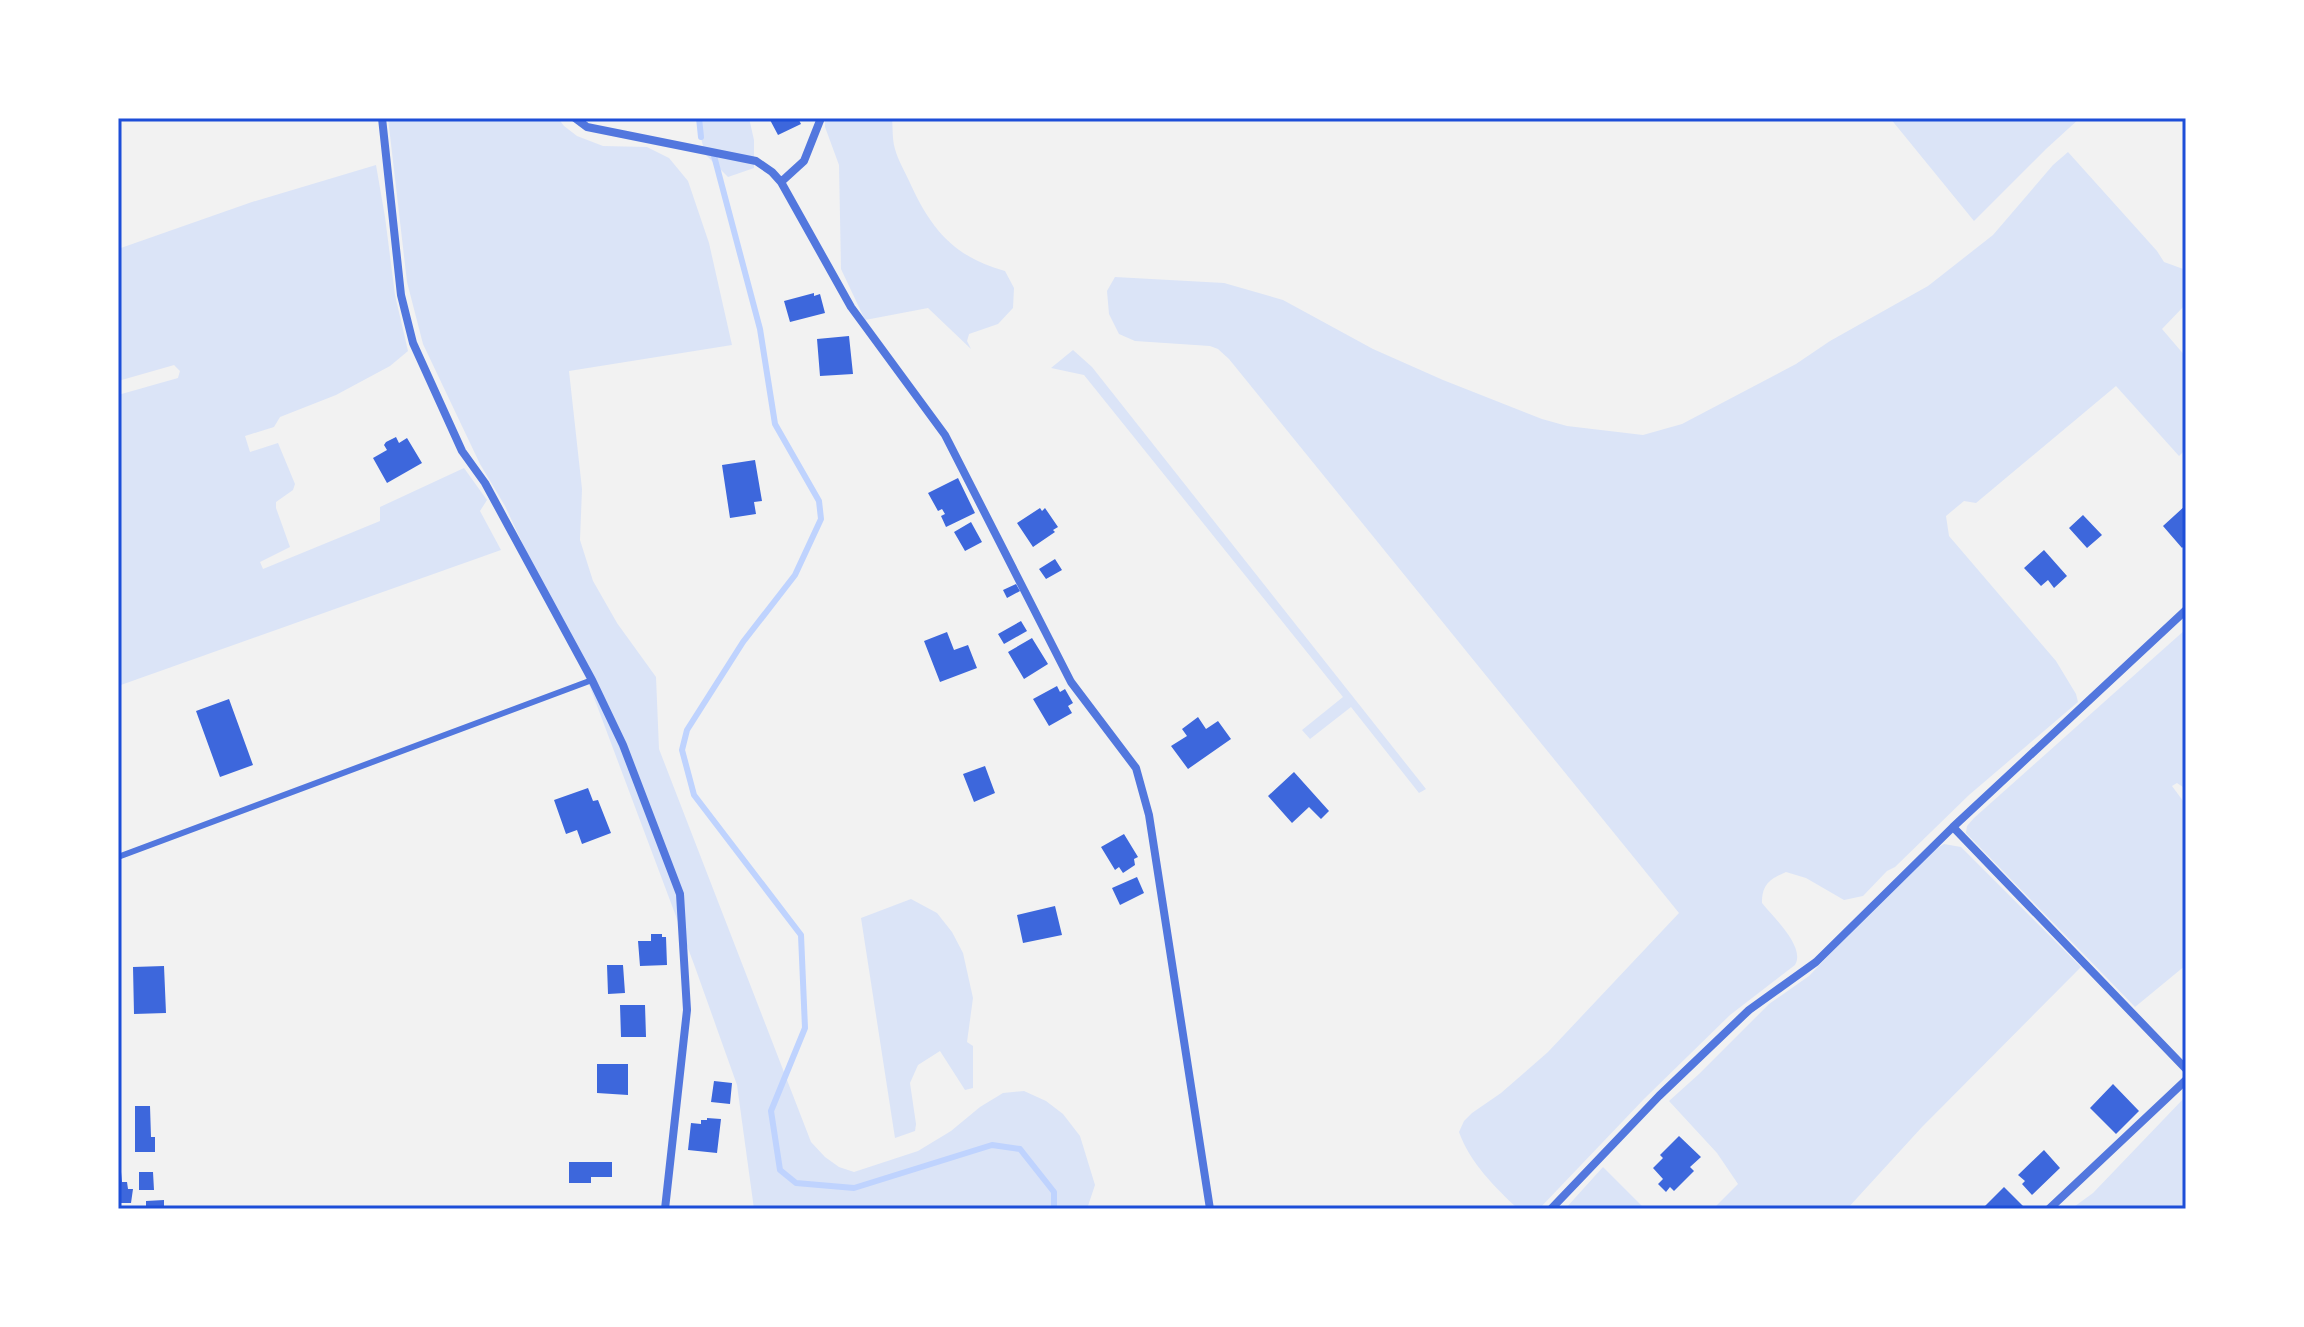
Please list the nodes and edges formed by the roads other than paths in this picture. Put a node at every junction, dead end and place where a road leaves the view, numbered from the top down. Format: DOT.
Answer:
graph roads {
  1 [pos="382,118"];
  2 [pos="575,118"];
  3 [pos="821,118"];
  4 [pos="781,182"];
  5 [pos="2186,610"];
  6 [pos="592,680"];
  7 [pos="1953,827"];
  8 [pos="118,857"];
  9 [pos="2186,1069"];
  10 [pos="2186,1080"];
  11 [pos="665,1209"];
  12 [pos="1210,1209"];
  13 [pos="1551,1209"];
  14 [pos="2049,1209"];
  1 -- 6 [label="street"];
  2 -- 4 [label="street"];
  3 -- 4 [label="street"];
  4 -- 12 [label="street"];
  5 -- 7 [label="street"];
  6 -- 8 [label="lane"];
  6 -- 11 [label="street"];
  7 -- 9 [label="street"];
  7 -- 13 [label="street"];
  10 -- 14 [label="street"];
}
